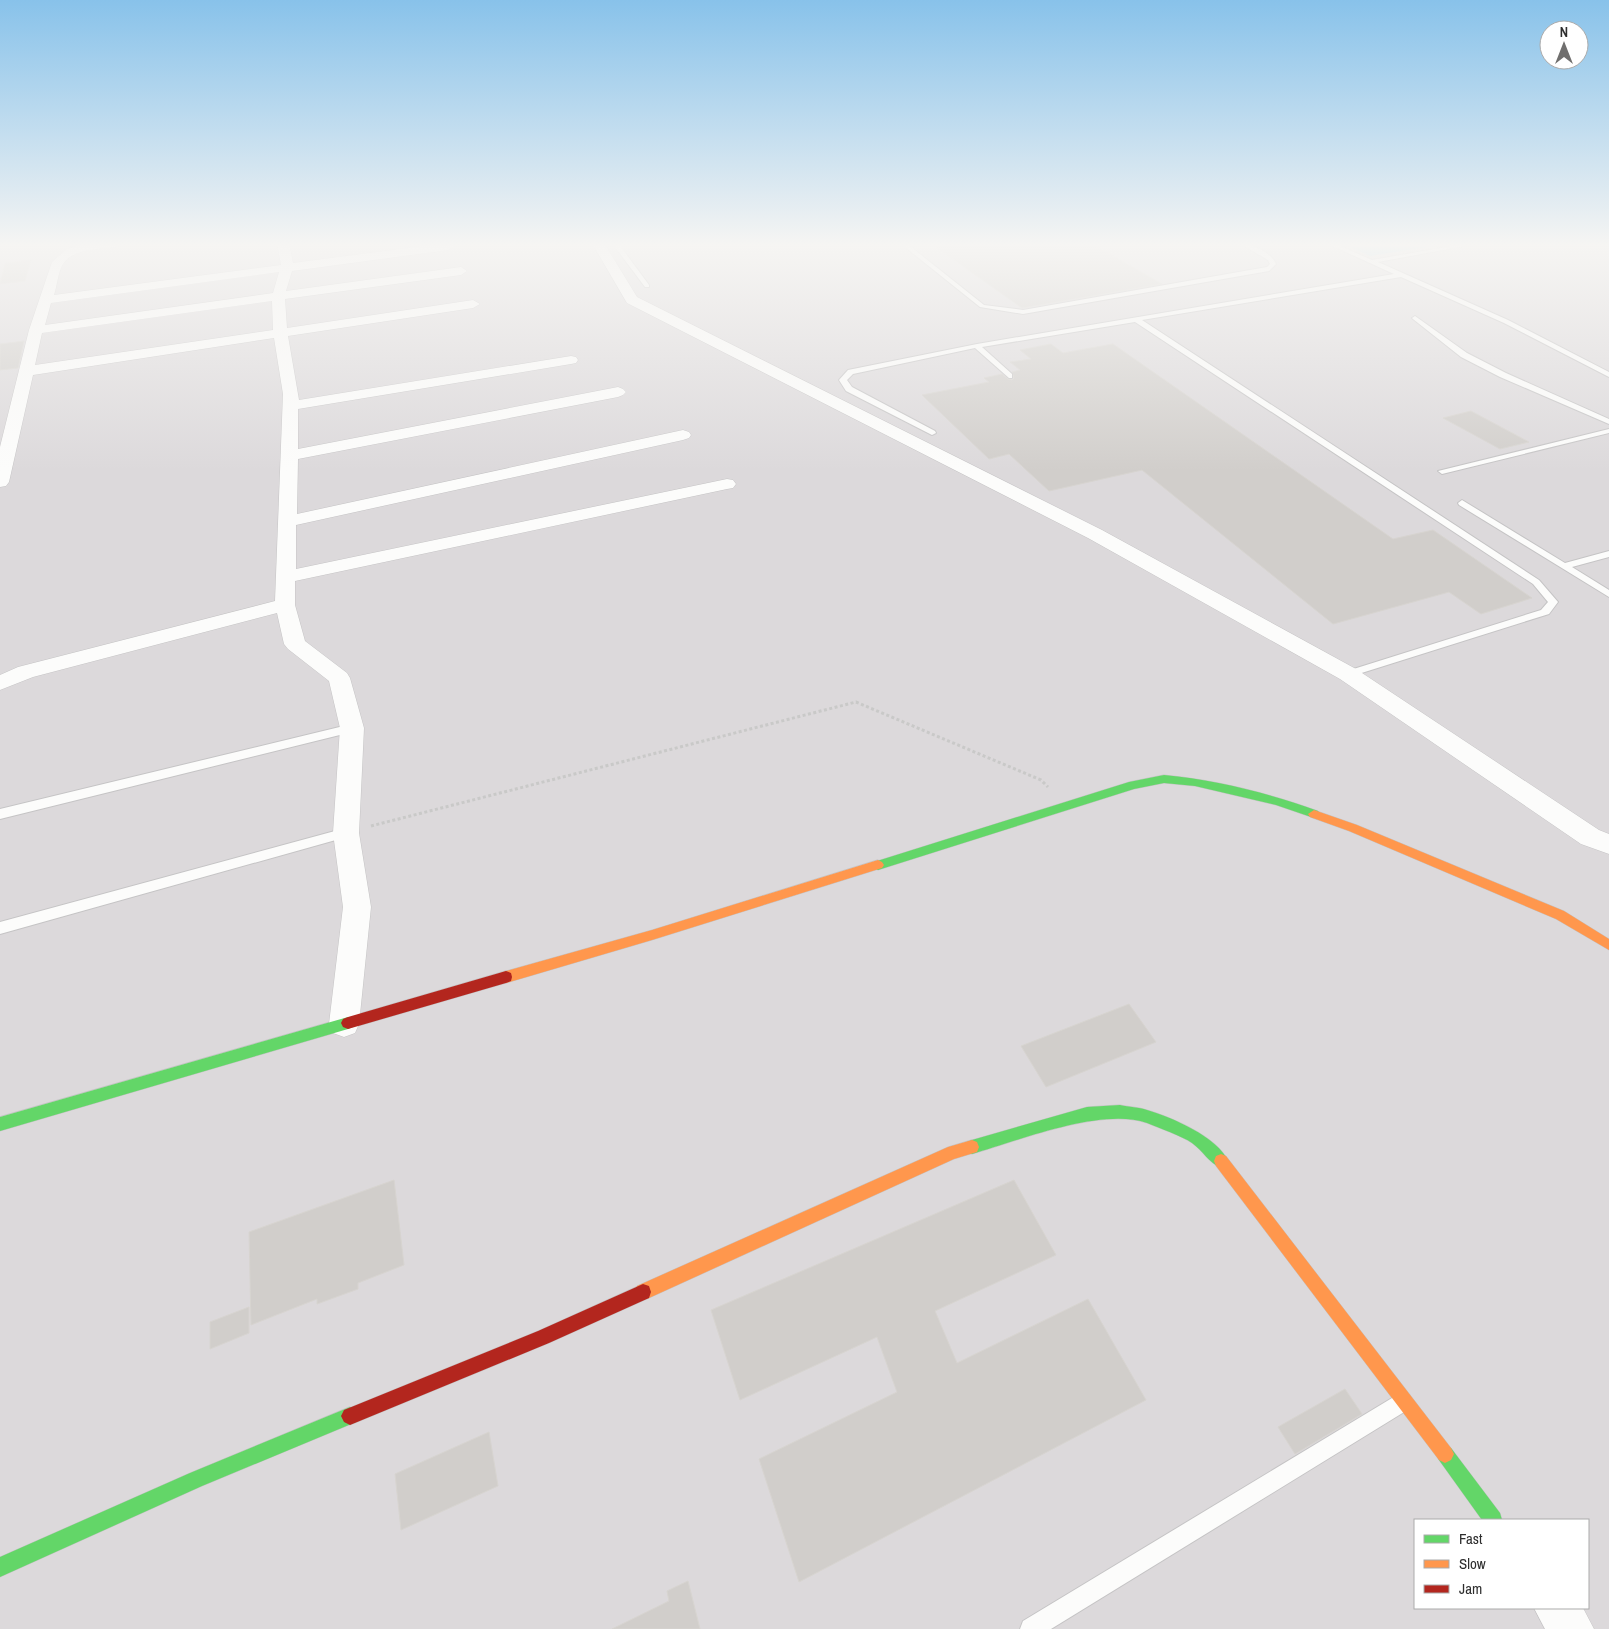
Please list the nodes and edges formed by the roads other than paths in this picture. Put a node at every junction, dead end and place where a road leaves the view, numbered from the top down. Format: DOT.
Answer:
graph roads {
  1 [pos="39,319"];
  2 [pos="117,319"];
  3 [pos="279,319"];
  4 [pos="369,319"];
  5 [pos="670,319"];
  6 [pos="1143,319"];
  7 [pos="1416,319"];
  8 [pos="1500,319"];
  9 [pos="1137,320"];
  10 [pos="36,330"];
  11 [pos="280,332"];
  12 [pos="977,346"];
  13 [pos="571,360"];
  14 [pos="27,371"];
  15 [pos="1009,376"];
  16 [pos="1609,376"];
  17 [pos="618,392"];
  18 [pos="290,406"];
  19 [pos="1609,422"];
  20 [pos="1609,431"];
  21 [pos="932,433"];
  22 [pos="683,435"];
  23 [pos="288,456"];
  24 [pos="1442,471"];
  25 [pos="0,482"];
  26 [pos="727,484"];
  27 [pos="1462,503"];
  28 [pos="287,522"];
  29 [pos="1609,554"];
  30 [pos="1564,566"];
  31 [pos="286,577"];
  32 [pos="1609,594"];
  33 [pos="286,605"];
  34 [pos="1348,674"];
  35 [pos="0,683"];
  36 [pos="352,728"];
  37 [pos="0,814"];
  38 [pos="346,832"];
  39 [pos="1609,844"];
  40 [pos="0,928"];
  41 [pos="1609,945"];
  42 [pos="344,1024"];
  43 [pos="0,1124"];
  44 [pos="1405,1400"];
  45 [pos="1491,1519"];
  46 [pos="0,1566"];
  47 [pos="1557,1609"];
  48 [pos="1031,1629"];
  49 [pos="1572,1629"];
  1 -- 10 [label="street"];
  2 -- 10 [label="street"];
  3 -- 11 [label="street"];
  4 -- 11 [label="street"];
  5 -- 34 [label="street"];
  6 -- 9 [label="lane"];
  7 -- 19 [label="lane"];
  8 -- 16 [label="lane"];
  9 -- 12 [label="lane"];
  9 -- 34 [label="lane"];
  10 -- 14 [label="street"];
  11 -- 14 [label="street"];
  11 -- 18 [label="street"];
  12 -- 15 [label="lane"];
  12 -- 21 [label="lane"];
  13 -- 18 [label="street"];
  14 -- 25 [label="street"];
  17 -- 23 [label="street"];
  18 -- 23 [label="street"];
  20 -- 24 [label="lane"];
  22 -- 28 [label="street"];
  23 -- 28 [label="street"];
  26 -- 31 [label="street"];
  27 -- 30 [label="lane"];
  28 -- 31 [label="street"];
  29 -- 30 [label="lane"];
  30 -- 32 [label="lane"];
  31 -- 33 [label="street"];
  33 -- 35 [label="street"];
  33 -- 36 [label="street"];
  34 -- 39 [label="street"];
  36 -- 37 [label="lane"];
  36 -- 38 [label="street"];
  38 -- 40 [label="lane"];
  38 -- 42 [label="street"];
  41 -- 42 [label="street"];
  42 -- 43 [label="street"];
  44 -- 45 [label="street"];
  44 -- 46 [label="street"];
  44 -- 48 [label="lane"];
  47 -- 49 [label="street"];
}
